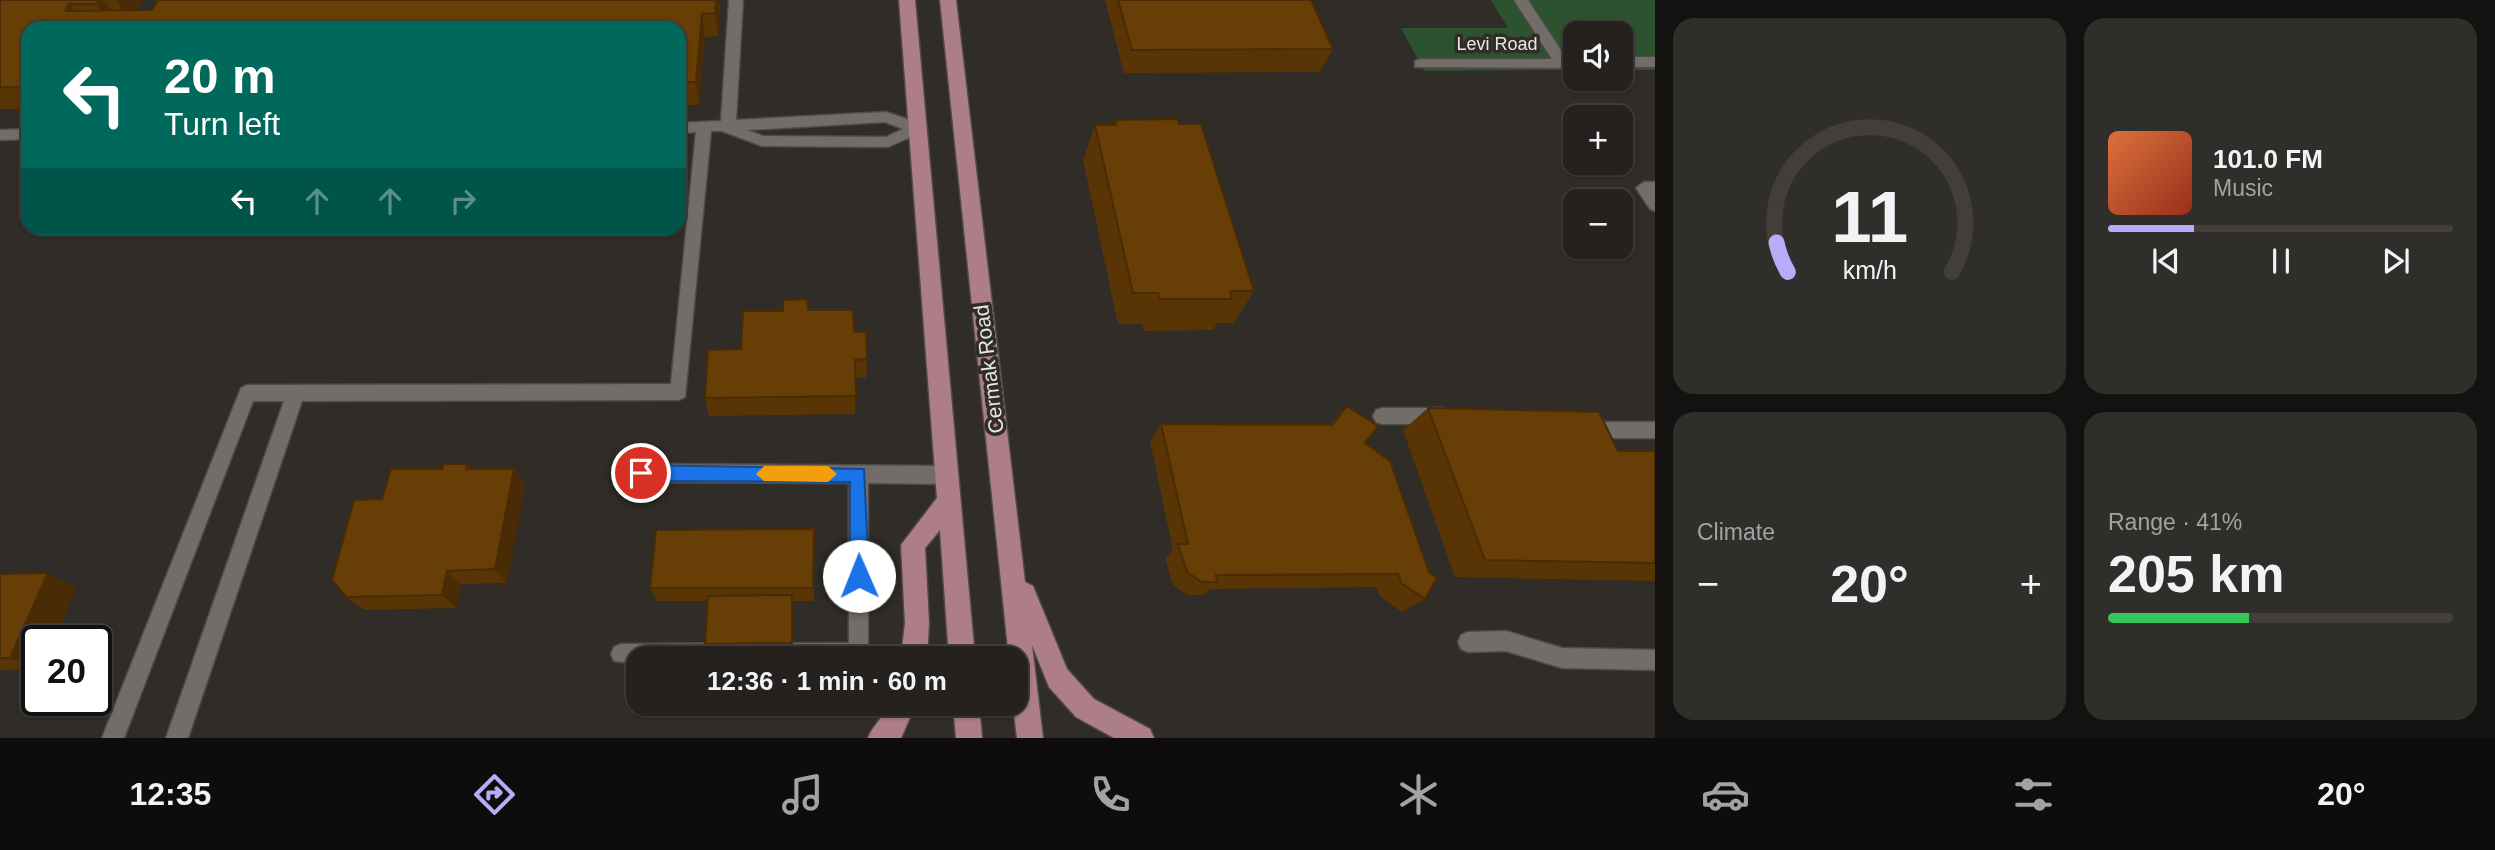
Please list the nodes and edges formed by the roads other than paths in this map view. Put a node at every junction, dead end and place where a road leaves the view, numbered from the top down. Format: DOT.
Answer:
graph roads {
  1 [pos="736,0"];
  2 [pos="907,0"];
  3 [pos="948,0"];
  4 [pos="1521,0"];
  5 [pos="1563,55"];
  6 [pos="1633,62"];
  7 [pos="1655,62"];
  8 [pos="1563,63"];
  9 [pos="1420,64"];
  10 [pos="686,128"];
  11 [pos="704,128"];
  12 [pos="728,128"];
  13 [pos="917,128"];
  14 [pos="21,134"];
  15 [pos="0,135"];
  16 [pos="1655,188"];
  17 [pos="1655,205"];
  18 [pos="296,393"];
  19 [pos="1382,416"];
  20 [pos="1462,416"];
  21 [pos="1567,423"];
  22 [pos="1655,430"];
  23 [pos="641,473"];
  24 [pos="858,474"];
  25 [pos="946,475"];
  26 [pos="948,502"];
  27 [pos="1011,556"];
  28 [pos="1468,642"];
  29 [pos="915,646"];
  30 [pos="961,646"];
  31 [pos="621,653"];
  32 [pos="1655,660"];
  33 [pos="898,716"];
  34 [pos="967,716"];
  35 [pos="113,738"];
  36 [pos="177,738"];
  37 [pos="881,738"];
  38 [pos="969,738"];
  39 [pos="1030,738"];
  40 [pos="1141,738"];
  1 -- 12 [label="lane"];
  2 -- 13 [label="main road"];
  3 -- 27 [label="main road, Cermak Road"];
  4 -- 5 [label="lane"];
  6 -- 7 [label="lane"];
  8 -- 9 [label="lane, Levi Road"];
  10 -- 11 [label="lane"];
  11 -- 12 [label="lane"];
  11 -- 18 [label="lane"];
  12 -- 13 [label="lane"];
  12 -- 13 [label="lane"];
  13 -- 25 [label="main road"];
  14 -- 15 [label="lane"];
  16 -- 17 [label="lane"];
  18 -- 35 [label="lane"];
  18 -- 36 [label="lane"];
  19 -- 20 [label="lane"];
  21 -- 22 [label="lane"];
  23 -- 24 [label="lane"];
  24 -- 25 [label="lane"];
  24 -- 31 [label="lane"];
  25 -- 26 [label="main road"];
  26 -- 29 [label="main road"];
  26 -- 30 [label="main road"];
  27 -- 39 [label="main road, Cermak Road"];
  27 -- 40 [label="main road"];
  28 -- 32 [label="lane"];
  33 -- 37 [label="main road"];
  34 -- 38 [label="main road"];
}
